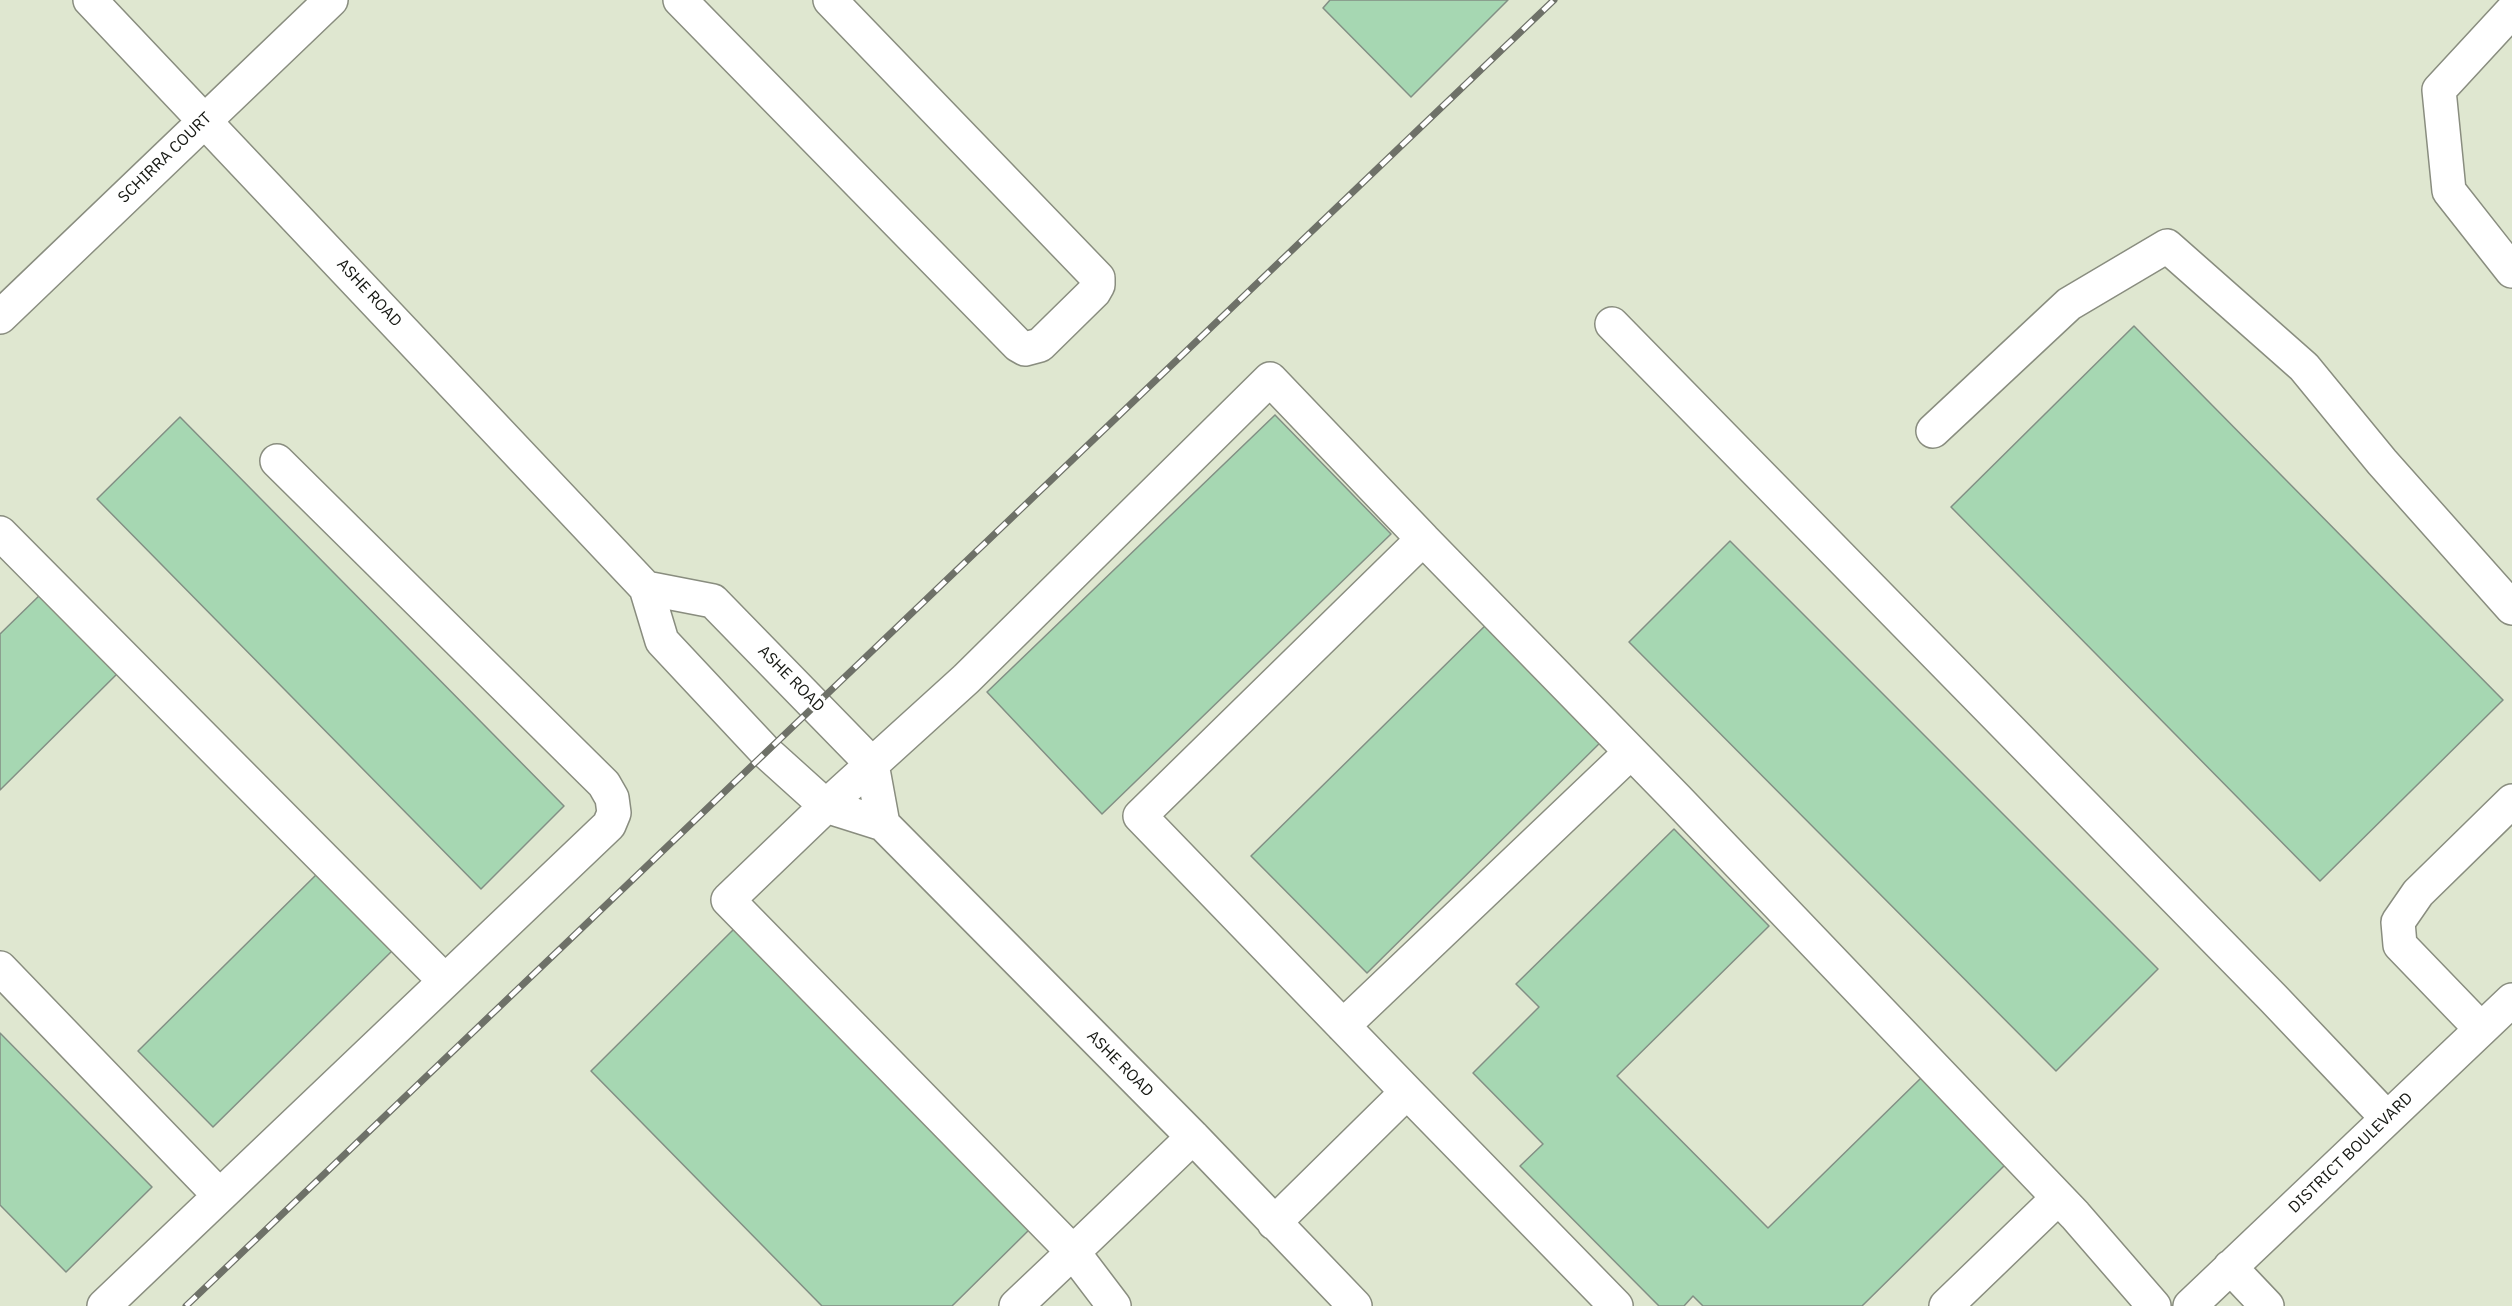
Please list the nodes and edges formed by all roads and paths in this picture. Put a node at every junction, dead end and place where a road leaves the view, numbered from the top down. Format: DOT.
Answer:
graph roads {
  1 [pos="90,0"];
  2 [pos="331,0"];
  3 [pos="680,0"];
  4 [pos="830,0"];
  5 [pos="2512,11"];
  6 [pos="205,120"];
  7 [pos="2512,271"];
  8 [pos="0,317"];
  9 [pos="1612,324"];
  10 [pos="1933,431"];
  11 [pos="277,460"];
  12 [pos="1423,539"];
  13 [pos="2,540"];
  14 [pos="646,588"];
  15 [pos="2512,608"];
  16 [pos="1631,752"];
  17 [pos="873,764"];
  18 [pos="2512,801"];
  19 [pos="826,807"];
  20 [pos="884,824"];
  21 [pos="0,968"];
  22 [pos="445,981"];
  23 [pos="2499,1022"];
  24 [pos="1343,1026"];
  25 [pos="1407,1092"];
  26 [pos="2388,1118"];
  27 [pos="1193,1137"];
  28 [pos="219,1195"];
  29 [pos="2058,1198"];
  30 [pos="1274,1223"];
  31 [pos="1073,1252"];
  32 [pos="2230,1267"];
  33 [pos="104,1306"];
  34 [pos="1016,1306"];
  35 [pos="1114,1306"];
  36 [pos="1355,1306"];
  37 [pos="1616,1306"];
  38 [pos="1946,1306"];
  39 [pos="2154,1306"];
  40 [pos="2190,1306"];
  41 [pos="2267,1306"];
  1 -- 6 [label="street, ASHE ROAD"];
  2 -- 6 [label="street, SCHIRRA COURT"];
  3 -- 4 [label="street"];
  5 -- 7 [label="street"];
  6 -- 8 [label="street, SCHIRRA COURT"];
  6 -- 14 [label="street, ASHE ROAD"];
  9 -- 26 [label="street"];
  10 -- 15 [label="street"];
  11 -- 22 [label="street"];
  12 -- 16 [label="street"];
  12 -- 17 [label="street"];
  12 -- 24 [label="street"];
  13 -- 22 [label="street"];
  14 -- 17 [label="street, ASHE ROAD"];
  14 -- 19 [label="street, ASHE ROAD"];
  16 -- 24 [label="street"];
  16 -- 29 [label="street"];
  17 -- 19 [label="street"];
  17 -- 20 [label="street"];
  18 -- 23 [label="street"];
  19 -- 20 [label="street, ASHE ROAD"];
  19 -- 31 [label="street"];
  20 -- 27 [label="street, ASHE ROAD"];
  21 -- 28 [label="street"];
  22 -- 28 [label="street"];
  23 -- 26 [label="street, DISTRICT BOULEVARD"];
  24 -- 25 [label="street"];
  25 -- 30 [label="street"];
  25 -- 37 [label="street"];
  26 -- 32 [label="street, DISTRICT BOULEVARD"];
  27 -- 30 [label="street, ASHE ROAD"];
  27 -- 31 [label="street"];
  28 -- 33 [label="street"];
  29 -- 38 [label="street"];
  29 -- 39 [label="street"];
  30 -- 36 [label="street, ASHE ROAD"];
  31 -- 34 [label="street"];
  31 -- 35 [label="street"];
  32 -- 40 [label="street, DISTRICT BOULEVARD"];
  32 -- 41 [label="street"];
}
